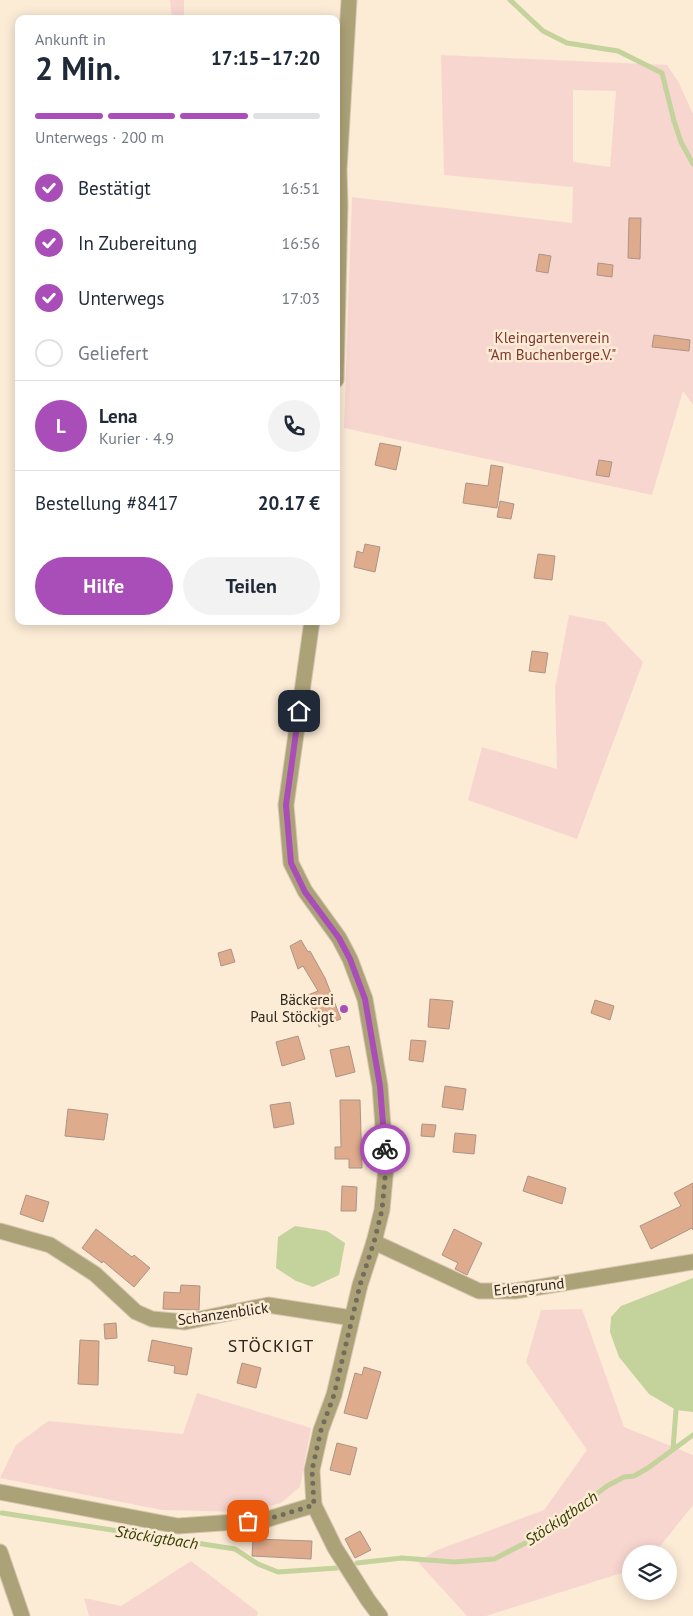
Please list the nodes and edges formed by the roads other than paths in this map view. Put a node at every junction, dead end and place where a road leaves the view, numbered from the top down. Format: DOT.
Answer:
graph roads {
  1 [pos="350,0"];
  2 [pos="340,155"];
  3 [pos="311,625"];
  4 [pos="0,1230"];
  5 [pos="374,1242"];
  6 [pos="693,1262"];
  7 [pos="352,1318"];
  8 [pos="0,1492"];
  9 [pos="314,1505"];
  10 [pos="0,1552"];
  11 [pos="22,1616"];
  12 [pos="380,1616"];
  1 -- 2 [label="street"];
  3 -- 5 [label="street"];
  4 -- 7 [label="street, Schanzenblick"];
  5 -- 6 [label="street, Erlengrund"];
  5 -- 7 [label="street"];
  7 -- 9 [label="street"];
  8 -- 9 [label="street"];
  9 -- 12 [label="street"];
  10 -- 11 [label="street"];
}
